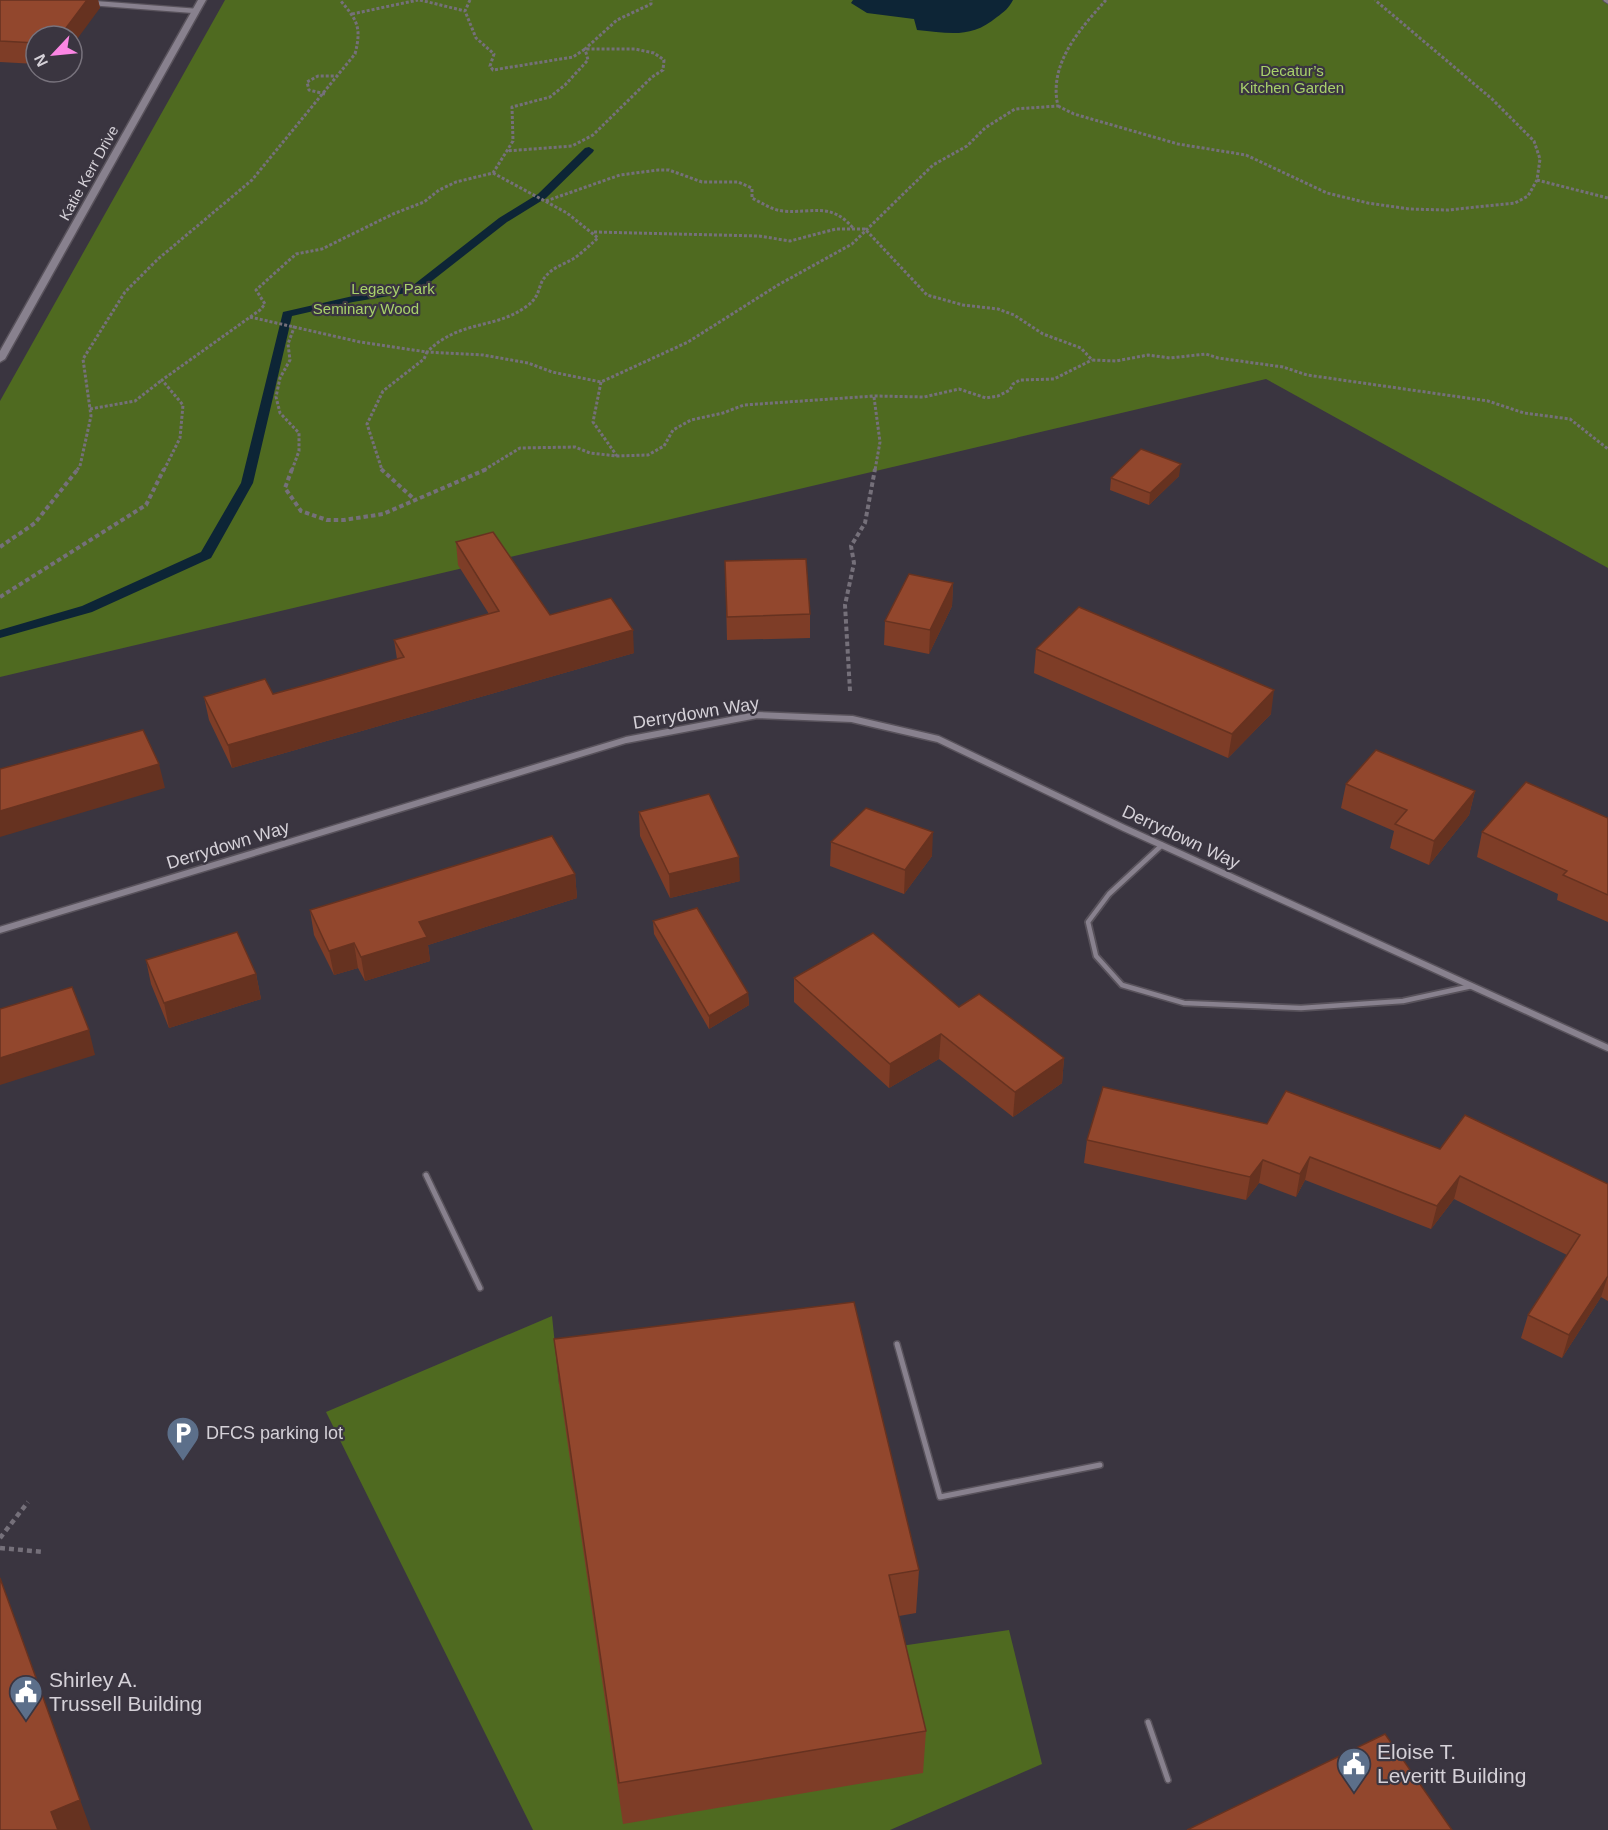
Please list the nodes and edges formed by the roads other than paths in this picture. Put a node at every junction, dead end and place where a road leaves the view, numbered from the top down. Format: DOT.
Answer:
graph roads {
  1 [pos="202,0"];
  2 [pos="83,2"];
  3 [pos="196,11"];
  4 [pos="0,359"];
  5 [pos="1162,845"];
  6 [pos="0,930"];
  7 [pos="1472,986"];
  8 [pos="1608,1048"];
  9 [pos="426,1175"];
  10 [pos="480,1288"];
  11 [pos="897,1344"];
  12 [pos="1100,1465"];
  13 [pos="1148,1722"];
  14 [pos="1168,1780"];
  1 -- 3 [label="street, Katie Kerr Drive"];
  2 -- 3 [label="street"];
  3 -- 4 [label="street, Katie Kerr Drive"];
  5 -- 6 [label="street, Derrydown Way"];
  5 -- 7 [label="street, Derrydown Way"];
  5 -- 7 [label="lane"];
  7 -- 8 [label="street, Derrydown Way"];
  9 -- 10 [label="lane"];
  11 -- 12 [label="lane"];
  13 -- 14 [label="lane"];
}
